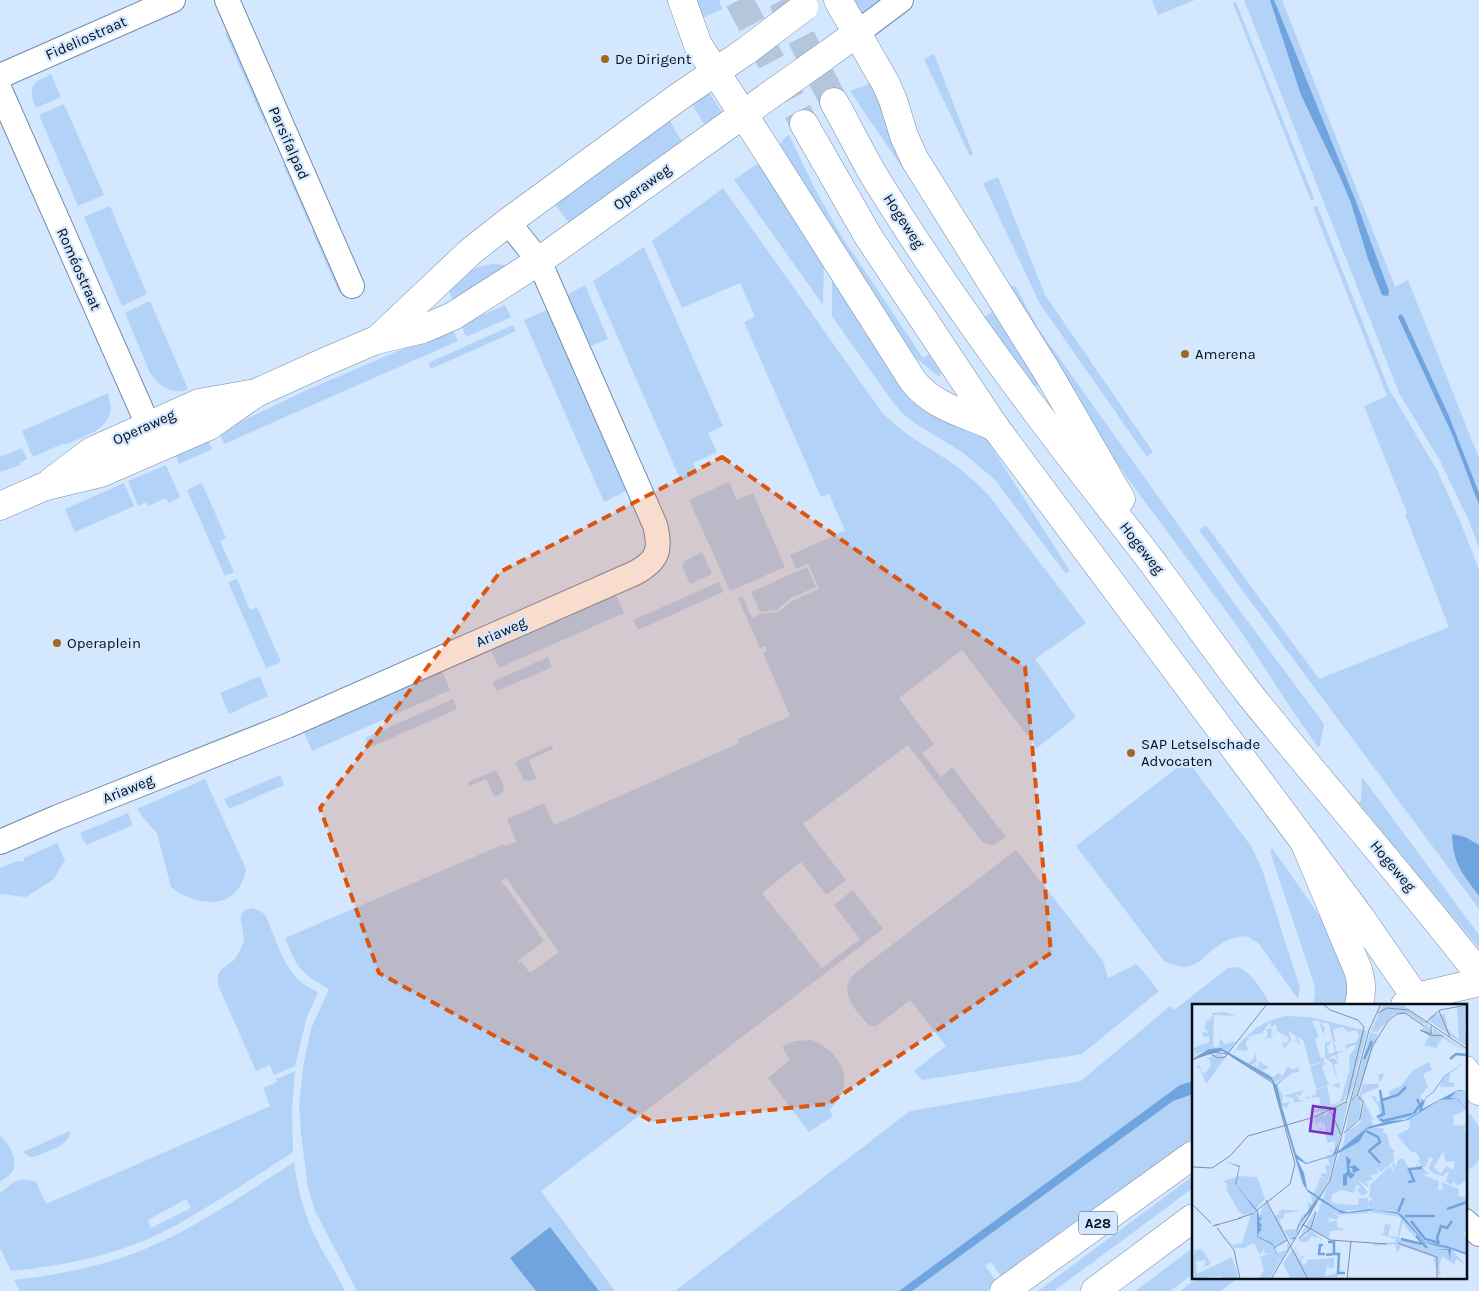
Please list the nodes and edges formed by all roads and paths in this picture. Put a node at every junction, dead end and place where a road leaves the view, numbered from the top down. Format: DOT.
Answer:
graph roads {
  1 [pos="173,0"];
  2 [pos="227,0"];
  3 [pos="682,0"];
  4 [pos="838,0"];
  5 [pos="897,3"];
  6 [pos="809,4"];
  7 [pos="858,33"];
  8 [pos="715,72"];
  9 [pos="0,76"];
  10 [pos="0,90"];
  11 [pos="834,102"];
  12 [pos="744,114"];
  13 [pos="804,124"];
  14 [pos="508,222"];
  15 [pos="539,262"];
  16 [pos="352,286"];
  17 [pos="376,340"];
  18 [pos="996,427"];
  19 [pos="153,437"];
  20 [pos="0,506"];
  21 [pos="1172,587"];
  22 [pos="1304,841"];
  23 [pos="0,842"];
  24 [pos="1479,974"];
  25 [pos="1479,982"];
  26 [pos="1479,987"];
  27 [pos="1414,1002"];
  28 [pos="1359,1004"];
  29 [pos="1466,1005"];
  30 [pos="1466,1072"];
  31 [pos="1479,1091"];
  32 [pos="1192,1156"];
  33 [pos="1192,1219"];
  34 [pos="1466,1222"];
  35 [pos="1479,1234"];
  36 [pos="1004,1291"];
  37 [pos="1095,1291"];
  1 -- 9 [label="street, Fideliostraat"];
  2 -- 16 [label="street, Parsifalpad"];
  3 -- 8 [label="main road"];
  4 -- 7 [label="main road"];
  5 -- 7 [label="street, Operaweg"];
  6 -- 8 [label="main road, Operaweg, bridge"];
  7 -- 12 [label="main road, Operaweg, bridge"];
  7 -- 21 [label="main road"];
  8 -- 12 [label="main road"];
  8 -- 14 [label="main road, Operaweg"];
  10 -- 19 [label="street, Roméostraat"];
  11 -- 21 [label="main road, Hogeweg"];
  12 -- 15 [label="main road, Operaweg"];
  12 -- 18 [label="main road"];
  13 -- 18 [label="main road"];
  14 -- 15 [label="street, Ariaweg"];
  14 -- 17 [label="main road, Operaweg"];
  15 -- 17 [label="main road, Operaweg"];
  15 -- 23 [label="street, Ariaweg"];
  17 -- 19 [label="main road, Operaweg"];
  18 -- 22 [label="main road"];
  19 -- 20 [label="main road, Operaweg"];
  21 -- 24 [label="main road, Hogeweg"];
  22 -- 27 [label="main road"];
  22 -- 28 [label="main road"];
  25 -- 27 [label="main road"];
  26 -- 29 [label="main road"];
  30 -- 31 [label="main road"];
  32 -- 36 [label="main road, A28"];
  33 -- 37 [label="main road"];
  34 -- 35 [label="street"];
}
